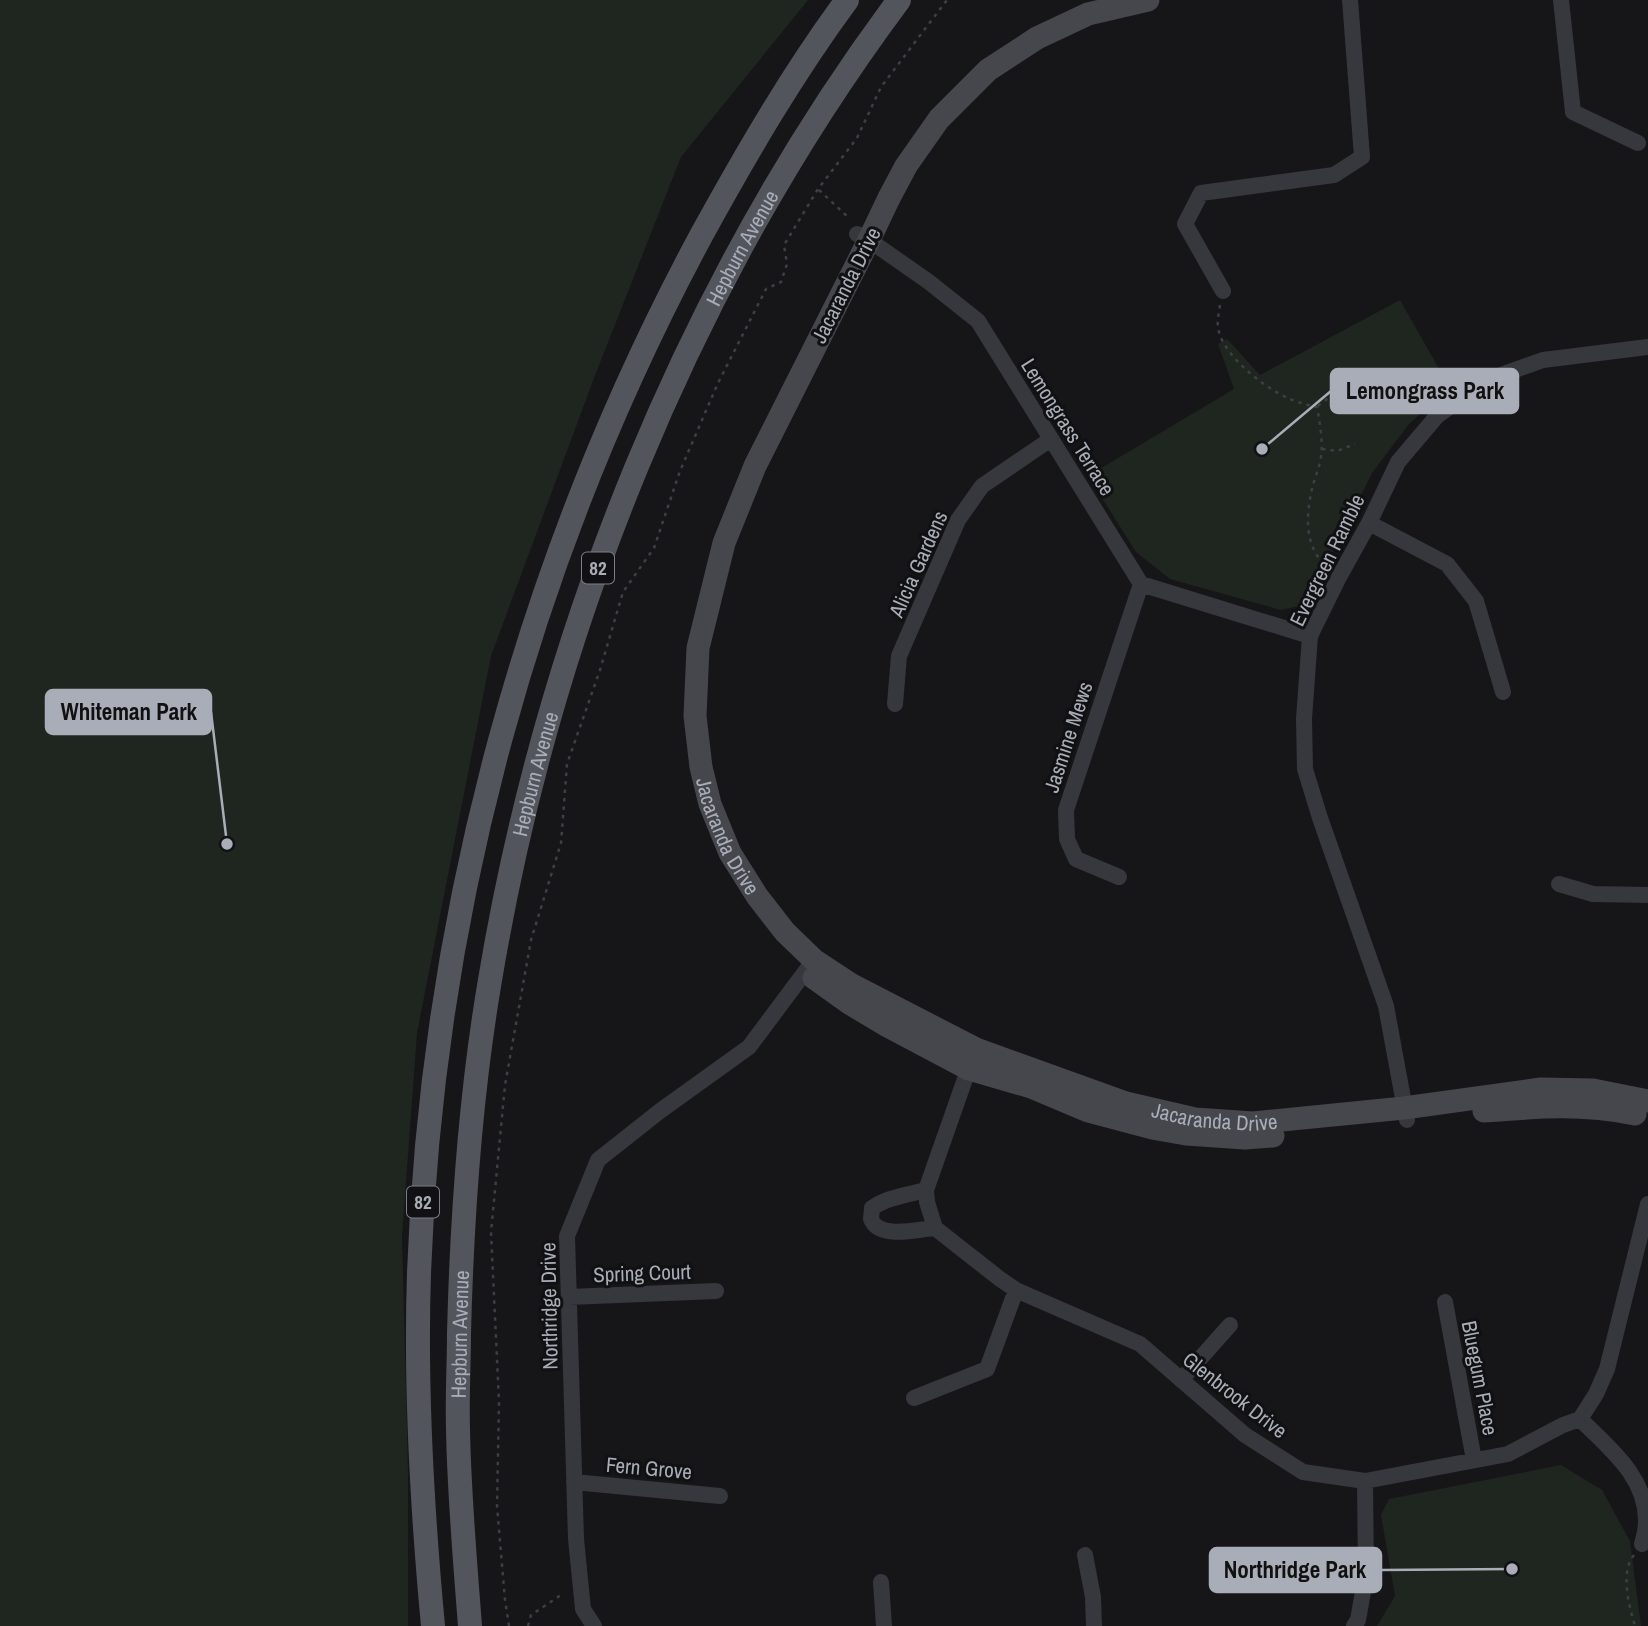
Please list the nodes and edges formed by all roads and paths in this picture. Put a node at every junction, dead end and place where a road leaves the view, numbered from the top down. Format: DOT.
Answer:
graph roads {
  1 [pos="848,0"];
  2 [pos="899,0"];
  3 [pos="947,0"];
  4 [pos="1100,0"];
  5 [pos="1148,0"];
  6 [pos="1350,0"];
  7 [pos="1561,0"];
  8 [pos="1638,143"];
  9 [pos="818,189"];
  10 [pos="863,237"];
  11 [pos="1223,291"];
  12 [pos="1648,347"];
  13 [pos="1317,407"];
  14 [pos="1437,416"];
  15 [pos="1051,439"];
  16 [pos="1355,444"];
  17 [pos="1321,449"];
  18 [pos="1370,523"];
  19 [pos="1339,577"];
  20 [pos="1142,584"];
  21 [pos="1310,636"];
  22 [pos="1503,692"];
  23 [pos="895,704"];
  24 [pos="1119,877"];
  25 [pos="1559,884"];
  26 [pos="1648,895"];
  27 [pos="809,966"];
  28 [pos="972,1059"];
  29 [pos="1648,1101"];
  30 [pos="1406,1114"];
  31 [pos="1648,1116"];
  32 [pos="926,1190"];
  33 [pos="1648,1204"];
  34 [pos="935,1228"];
  35 [pos="1016,1290"];
  36 [pos="716,1291"];
  37 [pos="569,1297"];
  38 [pos="1444,1303"];
  39 [pos="1230,1325"];
  40 [pos="1181,1380"];
  41 [pos="914,1398"];
  42 [pos="1580,1419"];
  43 [pos="1474,1460"];
  44 [pos="1365,1481"];
  45 [pos="575,1482"];
  46 [pos="720,1496"];
  47 [pos="1642,1544"];
  48 [pos="1086,1555"];
  49 [pos="881,1582"];
  50 [pos="582,1592"];
  51 [pos="432,1626"];
  52 [pos="470,1626"];
  53 [pos="509,1626"];
  54 [pos="528,1626"];
  55 [pos="594,1626"];
  56 [pos="884,1626"];
  57 [pos="1094,1626"];
  58 [pos="1354,1626"];
  59 [pos="1635,1626"];
  1 -- 51 [label="main road, Hepburn Avenue / 82"];
  2 -- 52 [label="main road, Hepburn Avenue / 82"];
  3 -- 9 [label="path"];
  4 -- 10 [label="street, Jacaranda Drive"];
  5 -- 10 [label="street, Jacaranda Drive"];
  6 -- 11 [label="street"];
  7 -- 8 [label="street"];
  9 -- 10 [label="path"];
  9 -- 53 [label="path"];
  10 -- 15 [label="street, Lemongrass Terrace"];
  10 -- 27 [label="street, Jacaranda Drive"];
  11 -- 13 [label="path"];
  12 -- 14 [label="street, Evergreen Ramble"];
  13 -- 14 [label="path"];
  13 -- 17 [label="path"];
  14 -- 18 [label="street, Evergreen Ramble"];
  15 -- 20 [label="street, Lemongrass Terrace"];
  15 -- 23 [label="street, Alicia Gardens"];
  16 -- 17 [label="path"];
  17 -- 19 [label="path"];
  18 -- 19 [label="street, Evergreen Ramble"];
  18 -- 22 [label="street"];
  19 -- 21 [label="street, Evergreen Ramble"];
  20 -- 21 [label="street"];
  20 -- 24 [label="street, Jasmine Mews"];
  21 -- 30 [label="street, Evergreen Ramble"];
  25 -- 26 [label="street"];
  27 -- 28 [label="street, Jacaranda Drive"];
  27 -- 37 [label="street, Northridge Drive"];
  28 -- 30 [label="street, Jacaranda Drive"];
  28 -- 32 [label="street"];
  29 -- 30 [label="street, Jacaranda Drive"];
  30 -- 31 [label="street, Jacaranda Drive"];
  32 -- 34 [label="street"];
  32 -- 34 [label="street"];
  33 -- 42 [label="street"];
  34 -- 35 [label="street, Glenbrook Drive"];
  35 -- 40 [label="street, Glenbrook Drive"];
  35 -- 41 [label="street"];
  36 -- 37 [label="street, Spring Court"];
  37 -- 45 [label="street, Northridge Drive"];
  38 -- 43 [label="street, Bluegum Place"];
  39 -- 40 [label="street"];
  40 -- 44 [label="street, Glenbrook Drive"];
  42 -- 43 [label="street, Glenbrook Drive"];
  42 -- 47 [label="street"];
  43 -- 44 [label="street, Glenbrook Drive"];
  44 -- 58 [label="street"];
  45 -- 46 [label="street, Fern Grove"];
  45 -- 50 [label="street, Northridge Drive"];
  47 -- 59 [label="path"];
  48 -- 57 [label="street"];
  49 -- 56 [label="street"];
  50 -- 54 [label="path"];
  50 -- 55 [label="street, Northridge Drive"];
}
